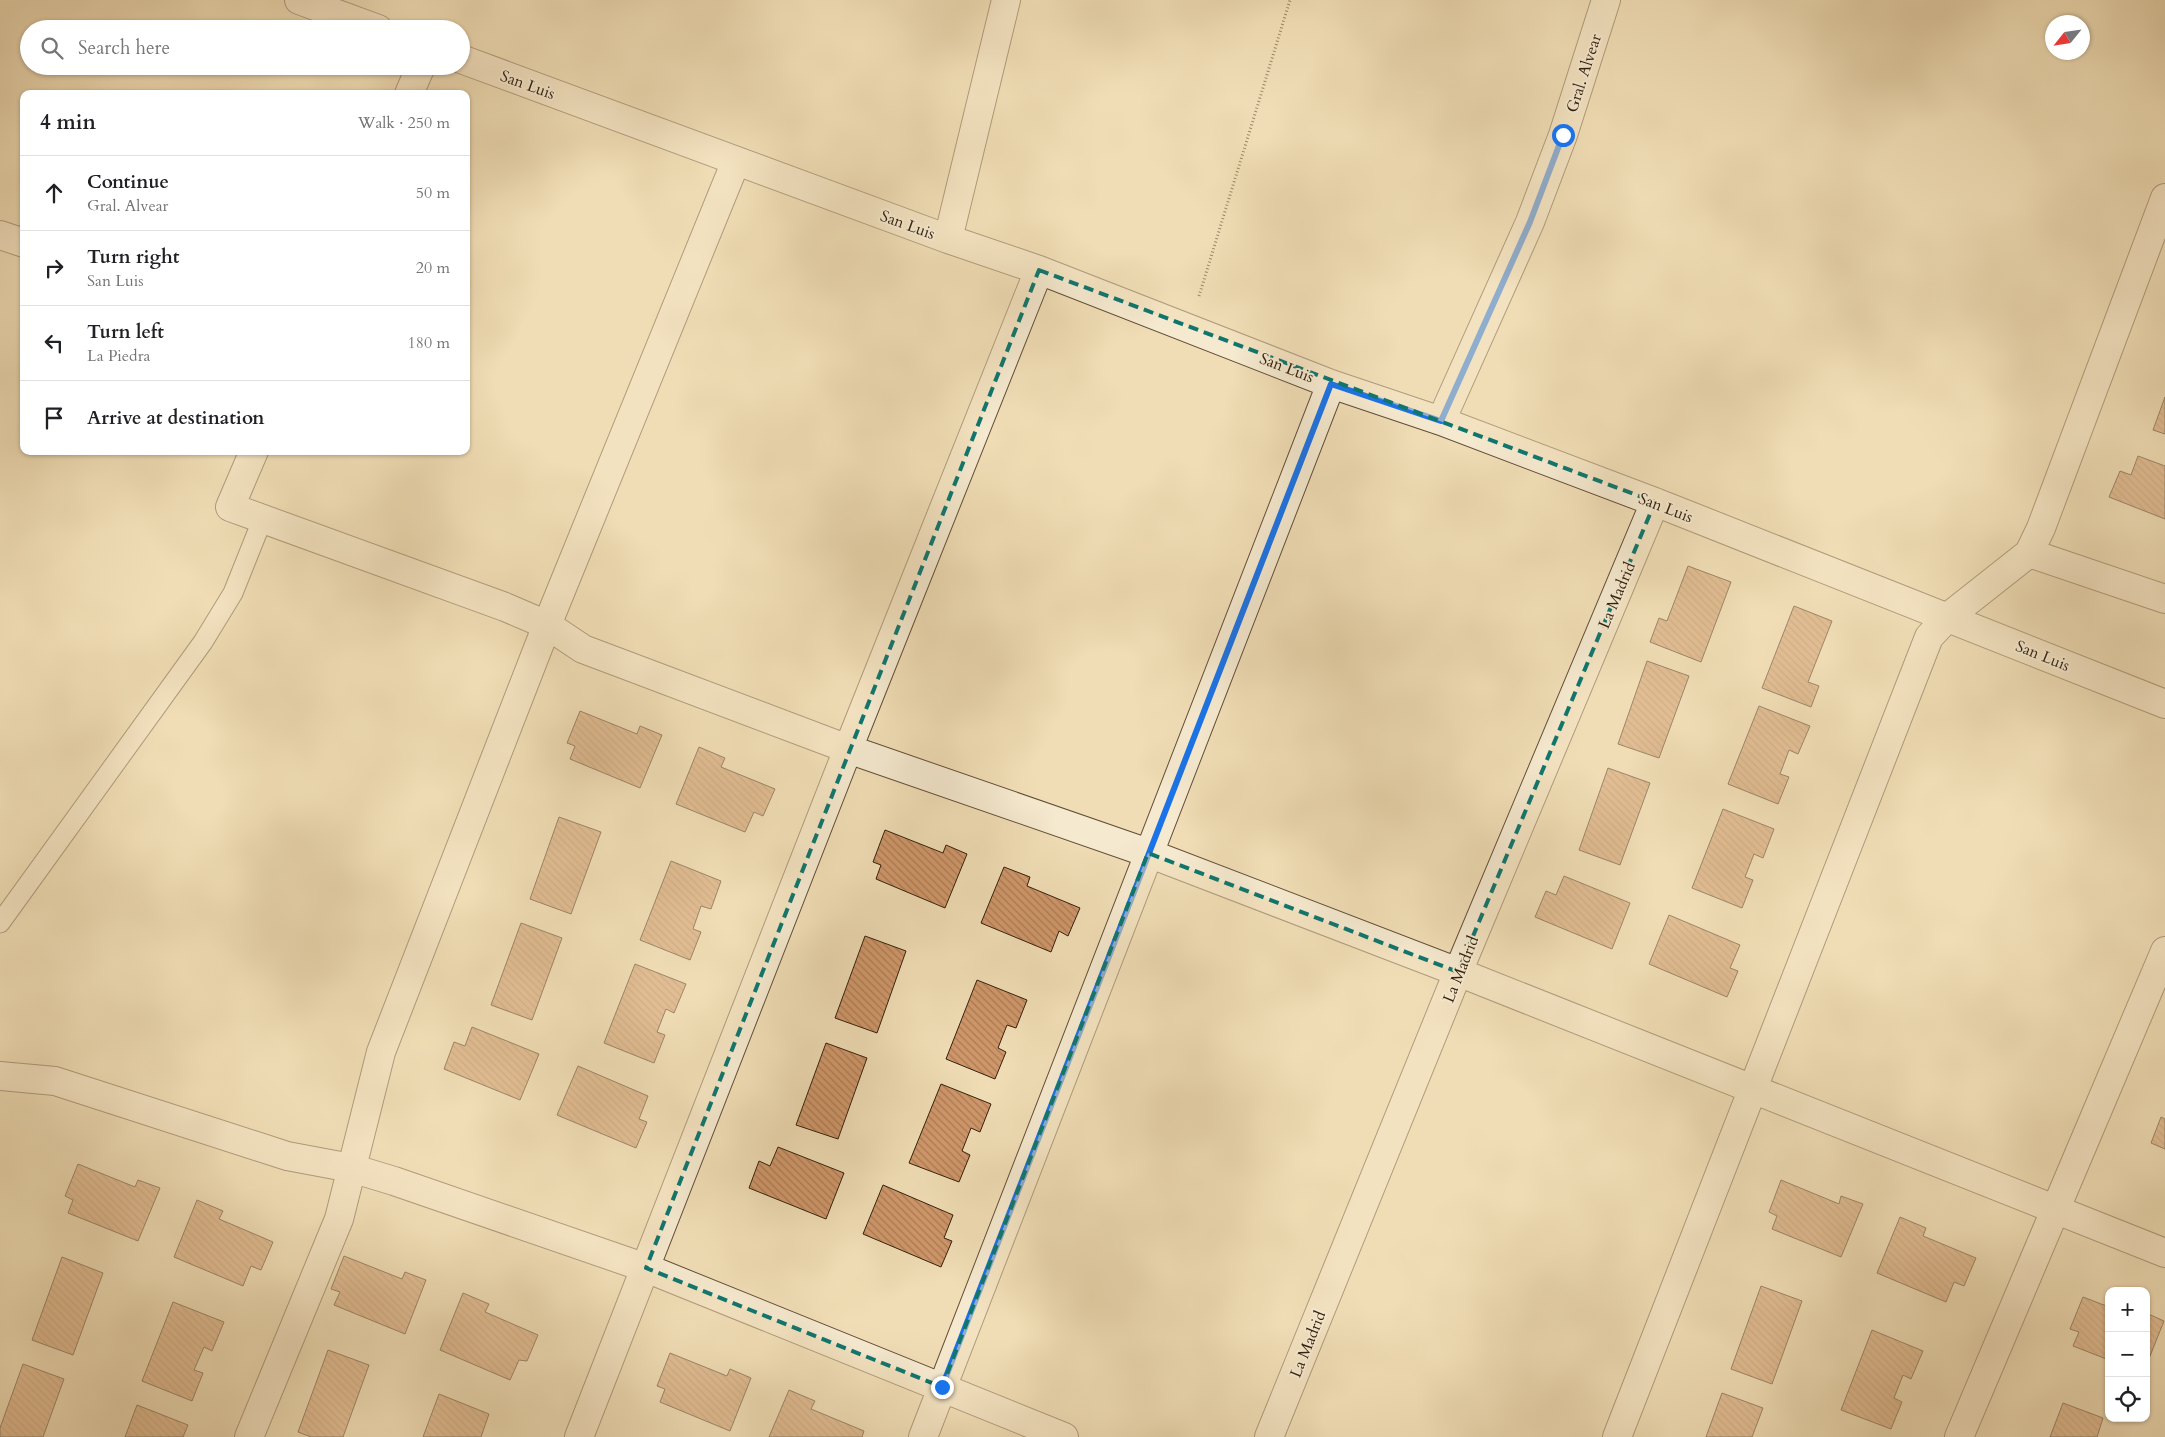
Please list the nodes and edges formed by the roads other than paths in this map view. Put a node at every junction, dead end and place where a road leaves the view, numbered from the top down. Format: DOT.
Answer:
graph roads {
  1 [pos="299,0"];
  2 [pos="1006,0"];
  3 [pos="1606,0"];
  4 [pos="353,20"];
  5 [pos="470,62"];
  6 [pos="417,75"];
  7 [pos="411,90"];
  8 [pos="736,161"];
  9 [pos="2165,198"];
  10 [pos="0,235"];
  11 [pos="948,239"];
  12 [pos="20,242"];
  13 [pos="1039,270"];
  14 [pos="1331,384"];
  15 [pos="1441,421"];
  16 [pos="252,455"];
  17 [pos="1654,502"];
  18 [pos="263,518"];
  19 [pos="2029,553"];
  20 [pos="2165,599"];
  21 [pos="1948,617"];
  22 [pos="547,625"];
  23 [pos="2165,704"];
  24 [pos="848,748"];
  25 [pos="1148,853"];
  26 [pos="0,923"];
  27 [pos="2165,951"];
  28 [pos="1458,972"];
  29 [pos="0,1076"];
  30 [pos="1752,1090"];
  31 [pos="351,1168"];
  32 [pos="2055,1210"];
  33 [pos="2165,1253"];
  34 [pos="646,1268"];
  35 [pos="942,1387"];
  36 [pos="249,1437"];
  37 [pos="580,1437"];
  38 [pos="923,1437"];
  39 [pos="1064,1437"];
  40 [pos="1269,1437"];
  41 [pos="1617,1437"];
  42 [pos="1960,1437"];
  1 -- 4 [label="street"];
  2 -- 11 [label="street"];
  3 -- 15 [label="street, Gral. Alvear"];
  5 -- 8 [label="street, San Luis"];
  6 -- 7 [label="street"];
  8 -- 11 [label="street, San Luis"];
  8 -- 22 [label="street"];
  9 -- 19 [label="street"];
  10 -- 12 [label="street"];
  11 -- 13 [label="street, San Luis"];
  13 -- 14 [label="street, San Luis"];
  13 -- 24 [label="street"];
  14 -- 15 [label="street, San Luis"];
  14 -- 25 [label="street"];
  15 -- 17 [label="street, San Luis"];
  16 -- 18 [label="street"];
  17 -- 21 [label="street, San Luis"];
  17 -- 28 [label="street, La Madrid"];
  18 -- 22 [label="street"];
  18 -- 26 [label="lane"];
  19 -- 20 [label="street"];
  19 -- 21 [label="street"];
  21 -- 23 [label="street, San Luis"];
  21 -- 30 [label="street"];
  22 -- 24 [label="street"];
  22 -- 31 [label="street"];
  24 -- 25 [label="street"];
  24 -- 34 [label="street"];
  25 -- 28 [label="street"];
  25 -- 35 [label="street"];
  27 -- 32 [label="street"];
  28 -- 30 [label="street"];
  28 -- 40 [label="street, La Madrid"];
  29 -- 31 [label="street"];
  30 -- 32 [label="street"];
  30 -- 41 [label="street"];
  31 -- 34 [label="street"];
  31 -- 36 [label="street"];
  32 -- 33 [label="street"];
  32 -- 42 [label="street"];
  34 -- 35 [label="street"];
  34 -- 37 [label="street"];
  35 -- 38 [label="street"];
  35 -- 39 [label="street"];
}
